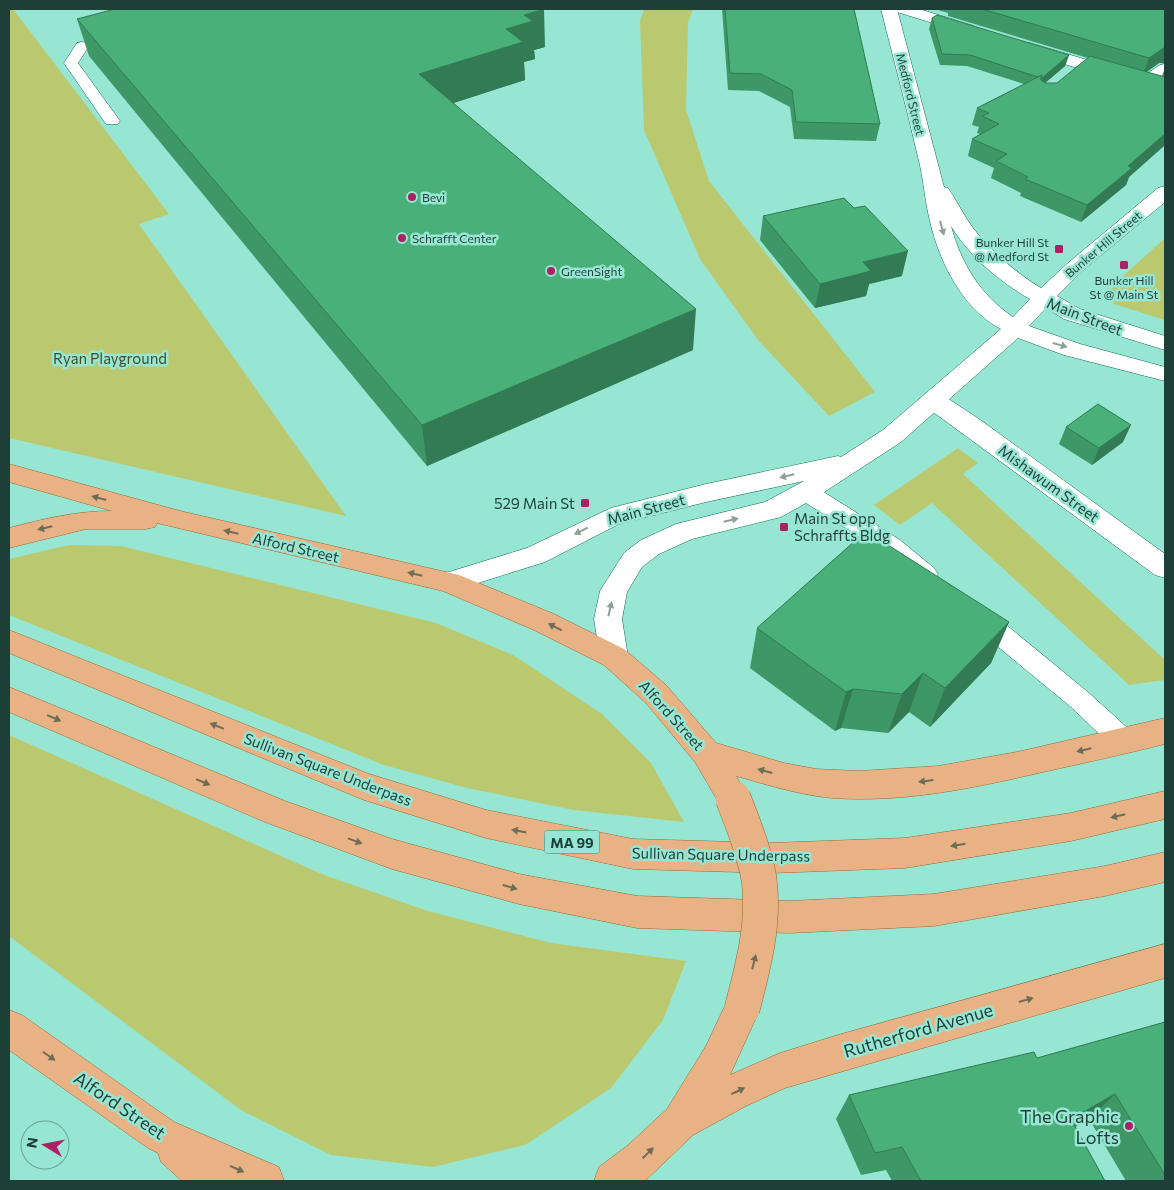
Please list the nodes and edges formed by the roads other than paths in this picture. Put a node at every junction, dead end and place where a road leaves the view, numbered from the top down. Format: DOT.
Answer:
graph roads {
  1 [pos="890,9"];
  2 [pos="903,9"];
  3 [pos="981,33"];
  4 [pos="1017,44"];
  5 [pos="82,46"];
  6 [pos="1080,64"];
  7 [pos="1165,68"];
  8 [pos="1067,76"];
  9 [pos="1144,82"];
  10 [pos="1165,90"];
  11 [pos="112,121"];
  12 [pos="934,180"];
  13 [pos="1165,192"];
  14 [pos="1042,298"];
  15 [pos="1015,328"];
  16 [pos="1165,343"];
  17 [pos="1165,374"];
  18 [pos="933,400"];
  19 [pos="851,462"];
  20 [pos="9,473"];
  21 [pos="806,492"];
  22 [pos="180,520"];
  23 [pos="9,538"];
  24 [pos="1165,568"];
  25 [pos="449,582"];
  26 [pos="9,641"];
  27 [pos="614,657"];
  28 [pos="9,699"];
  29 [pos="1165,731"];
  30 [pos="1124,741"];
  31 [pos="706,753"];
  32 [pos="1165,805"];
  33 [pos="1165,866"];
  34 [pos="1165,960"];
  35 [pos="9,1028"];
  36 [pos="680,1122"];
  37 [pos="161,1135"];
  38 [pos="209,1181"];
  39 [pos="266,1181"];
  40 [pos="613,1181"];
  1 -- 12 [label="main road, Medford Street"];
  2 -- 3 [label="main road"];
  4 -- 6 [label="main road"];
  5 -- 11 [label="lane"];
  6 -- 8 [label="main road"];
  6 -- 9 [label="main road"];
  7 -- 9 [label="lane"];
  9 -- 10 [label="main road"];
  12 -- 14 [label="main road, Medford Street"];
  12 -- 15 [label="main road, Medford Street, one-way"];
  13 -- 14 [label="main road, Bunker Hill Street"];
  14 -- 15 [label="main road, Main Street"];
  14 -- 16 [label="main road, Main Street"];
  15 -- 17 [label="main road, Main Street, one-way"];
  15 -- 18 [label="main road, Main Street"];
  18 -- 19 [label="main road, Main Street"];
  18 -- 24 [label="main road, Mishawum Street"];
  19 -- 21 [label="main road, Main Street"];
  19 -- 25 [label="main road, Main Street, one-way"];
  22 -- 20 [label="main road, Alford Street, one-way"];
  27 -- 21 [label="main road, Main Street, one-way"];
  21 -- 30 [label="lane"];
  22 -- 23 [label="main road, Alford Street, one-way"];
  25 -- 22 [label="main road, Alford Street, one-way"];
  27 -- 25 [label="main road, Alford Street, one-way"];
  32 -- 26 [label="main road, Sullivan Square Underpass / MA 99, one-way"];
  27 -- 31 [label="main road, Alford Street"];
  28 -- 33 [label="main road, one-way"];
  29 -- 30 [label="main road"];
  30 -- 31 [label="main road, one-way"];
  36 -- 31 [label="main road, Alford Street, one-way, bridge"];
  36 -- 34 [label="main road, Rutherford Avenue, one-way"];
  35 -- 37 [label="main road, Alford Street, one-way"];
  40 -- 36 [label="main road, Alford Street, one-way"];
  37 -- 38 [label="main road"];
  37 -- 39 [label="main road, Alford Street, one-way"];
}
